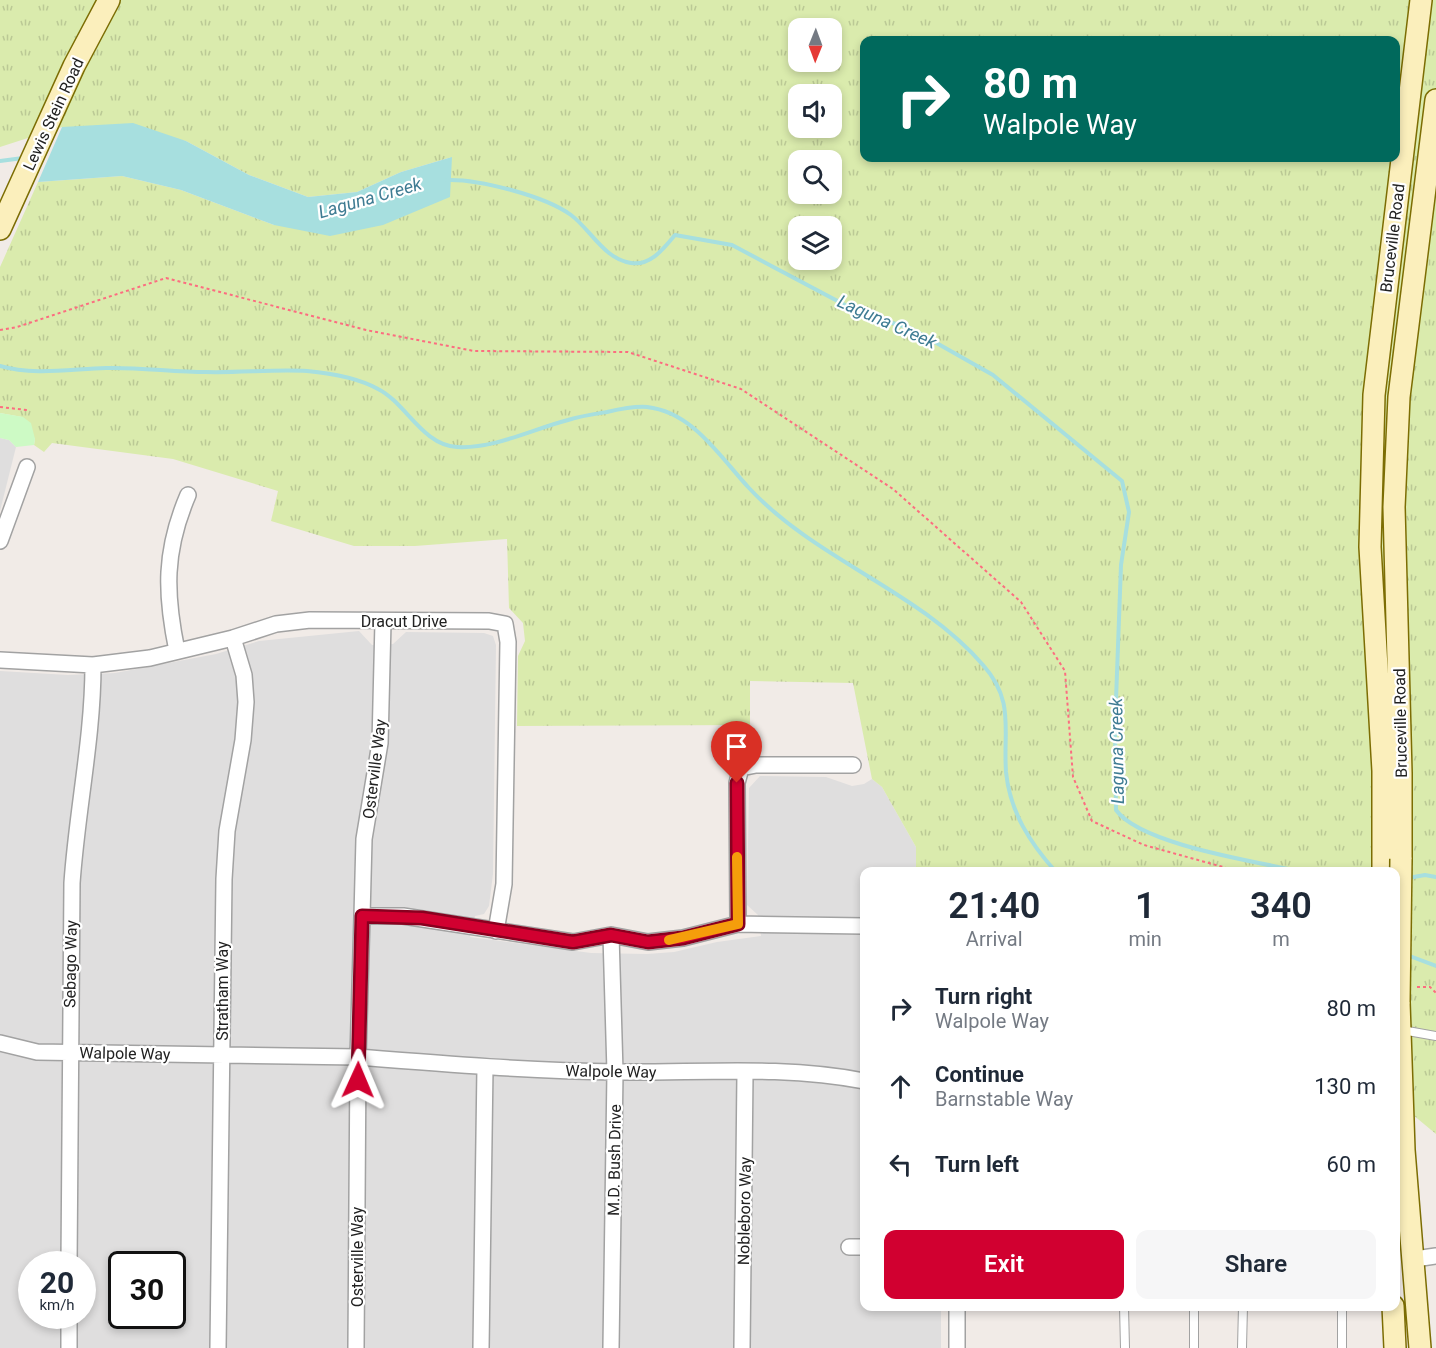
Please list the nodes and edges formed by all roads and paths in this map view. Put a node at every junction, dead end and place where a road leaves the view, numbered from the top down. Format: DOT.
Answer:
graph roads {
  1 [pos="94,0"];
  2 [pos="109,0"];
  3 [pos="1421,0"];
  4 [pos="56,95"];
  5 [pos="1436,100"];
  6 [pos="1,218"];
  7 [pos="0,330"];
  8 [pos="0,407"];
  9 [pos="27,410"];
  10 [pos="27,467"];
  11 [pos="188,495"];
  12 [pos="0,541"];
  13 [pos="383,622"];
  14 [pos="233,638"];
  15 [pos="177,651"];
  16 [pos="0,660"];
  17 [pos="93,665"];
  18 [pos="853,765"];
  19 [pos="1389,863"];
  20 [pos="1223,867"];
  21 [pos="362,916"];
  22 [pos="738,924"];
  23 [pos="860,926"];
  24 [pos="496,931"];
  25 [pos="611,935"];
  26 [pos="1400,1029"];
  27 [pos="1436,1036"];
  28 [pos="0,1043"];
  29 [pos="69,1052"];
  30 [pos="222,1055"];
  31 [pos="358,1057"];
  32 [pos="485,1067"];
  33 [pos="1400,1069"];
  34 [pos="615,1072"];
  35 [pos="745,1073"];
  36 [pos="860,1080"];
  37 [pos="69,1251"];
  38 [pos="1426,1258"];
  39 [pos="957,1311"];
  40 [pos="1124,1311"];
  41 [pos="1194,1311"];
  42 [pos="1243,1311"];
  43 [pos="1342,1311"];
  44 [pos="1393,1311"];
  45 [pos="69,1329"];
  46 [pos="69,1348"];
  47 [pos="219,1348"];
  48 [pos="356,1348"];
  49 [pos="481,1348"];
  50 [pos="612,1348"];
  51 [pos="742,1348"];
  52 [pos="957,1348"];
  53 [pos="1125,1348"];
  54 [pos="1194,1348"];
  55 [pos="1242,1348"];
  56 [pos="1342,1348"];
  57 [pos="1395,1348"];
  58 [pos="1420,1348"];
  1 -- 4 [label="main road, Lewis Stein Road"];
  2 -- 4 [label="main road, Lewis Stein Road"];
  3 -- 19 [label="main road, Bruceville Road"];
  4 -- 6 [label="main road, Lewis Stein Road"];
  5 -- 19 [label="main road, Bruceville Road"];
  7 -- 20 [label="path"];
  8 -- 9 [label="path"];
  10 -- 12 [label="street"];
  11 -- 15 [label="street"];
  13 -- 14 [label="street, Dracut Drive"];
  13 -- 21 [label="street, Osterville Way"];
  13 -- 24 [label="street, Dracut Drive"];
  14 -- 15 [label="street, Dracut Drive"];
  14 -- 30 [label="street, Stratham Way"];
  15 -- 17 [label="street, Dracut Drive"];
  16 -- 17 [label="street, Dracut Drive"];
  17 -- 29 [label="street, Sebago Way"];
  18 -- 22 [label="street"];
  21 -- 24 [label="street"];
  21 -- 31 [label="street"];
  22 -- 23 [label="street"];
  22 -- 25 [label="street"];
  24 -- 25 [label="street"];
  25 -- 34 [label="street, M.D. Bush Drive"];
  26 -- 27 [label="lane"];
  28 -- 29 [label="street, Walpole Way"];
  29 -- 30 [label="street, Walpole Way"];
  29 -- 37 [label="street, Sebago Way"];
  30 -- 31 [label="street, Walpole Way"];
  30 -- 47 [label="street, Stratham Way"];
  31 -- 32 [label="street, Walpole Way"];
  31 -- 48 [label="street, Osterville Way"];
  32 -- 34 [label="street, Walpole Way"];
  32 -- 49 [label="street"];
  33 -- 38 [label="main road, Bruceville Road"];
  34 -- 35 [label="street, Walpole Way"];
  34 -- 50 [label="street, M.D. Bush Drive"];
  35 -- 36 [label="street, Walpole Way"];
  35 -- 51 [label="street, Nobleboro Way"];
  38 -- 58 [label="main road, Bruceville Road"];
  39 -- 52 [label="street"];
  40 -- 53 [label="lane"];
  41 -- 54 [label="lane"];
  42 -- 55 [label="lane"];
  43 -- 56 [label="lane"];
  44 -- 57 [label="main road"];
  45 -- 46 [label="street"];
}
